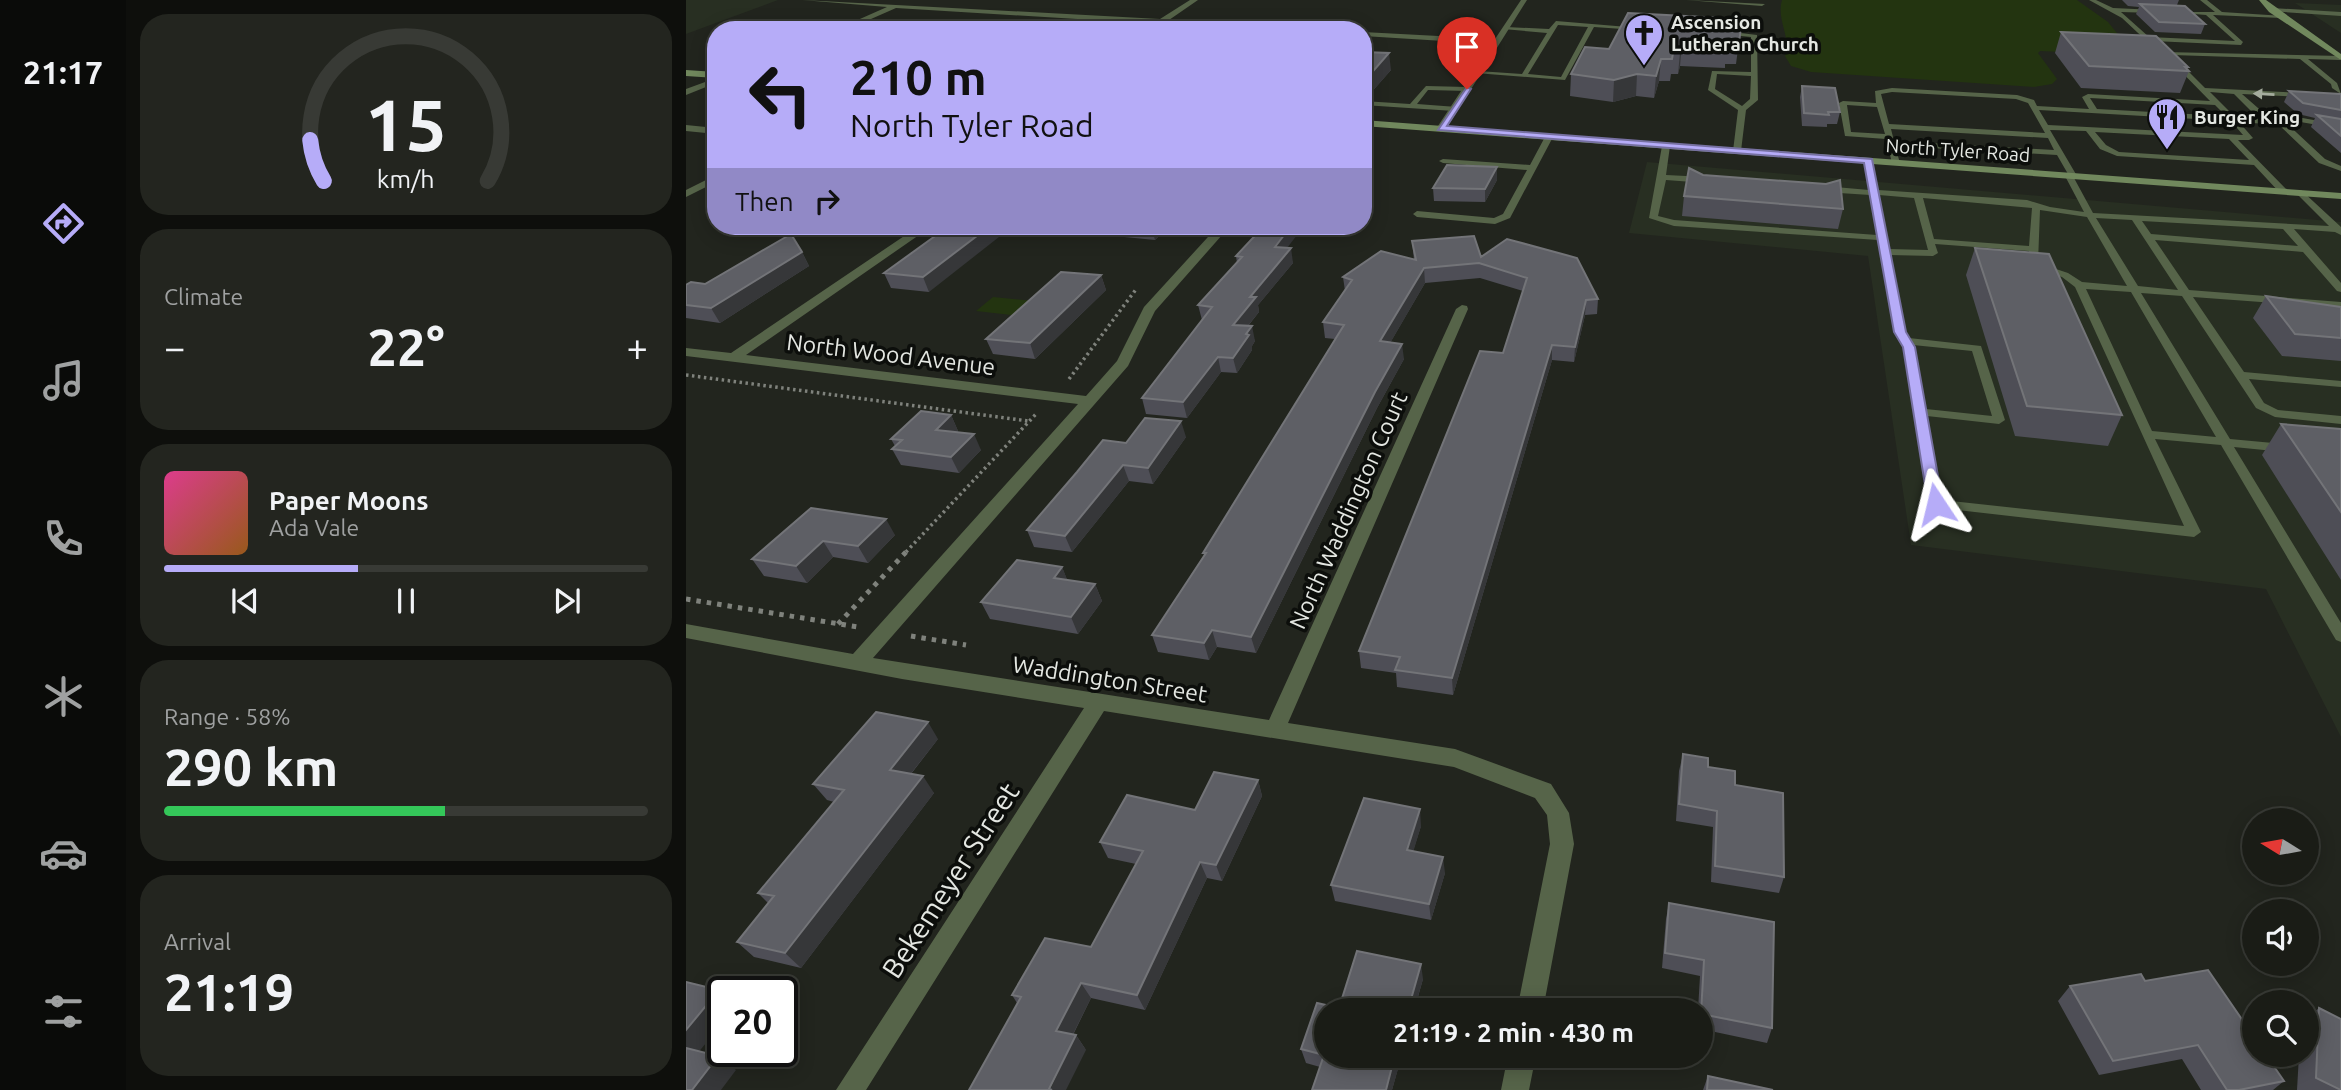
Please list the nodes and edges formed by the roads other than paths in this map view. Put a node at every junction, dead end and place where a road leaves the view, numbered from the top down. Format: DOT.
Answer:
graph roads {
  1 [pos="805,0"];
  2 [pos="1195,0"];
  3 [pos="1524,0"];
  4 [pos="1689,0"];
  5 [pos="2092,0"];
  6 [pos="2203,0"];
  7 [pos="2262,0"];
  8 [pos="864,2"];
  9 [pos="1762,4"];
  10 [pos="896,5"];
  11 [pos="2110,9"];
  12 [pos="2272,10"];
  13 [pos="2208,13"];
  14 [pos="2221,14"];
  15 [pos="2341,14"];
  16 [pos="2281,16"];
  17 [pos="860,21"];
  18 [pos="1162,21"];
  19 [pos="1592,25"];
  20 [pos="1506,29"];
  21 [pos="1646,29"];
  22 [pos="1552,31"];
  23 [pos="1714,33"];
  24 [pos="1372,35"];
  25 [pos="2146,39"];
  26 [pos="1498,42"];
  27 [pos="2166,53"];
  28 [pos="2303,58"];
  29 [pos="2341,60"];
  30 [pos="686,73"];
  31 [pos="1478,73"];
  32 [pos="707,74"];
  33 [pos="1754,74"];
  34 [pos="1524,76"];
  35 [pos="707,84"];
  36 [pos="1467,89"];
  37 [pos="2204,90"];
  38 [pos="686,92"];
  39 [pos="2236,92"];
  40 [pos="2341,95"];
  41 [pos="2216,103"];
  42 [pos="1372,104"];
  43 [pos="1412,106"];
  44 [pos="1881,106"];
  45 [pos="2034,108"];
  46 [pos="1454,109"];
  47 [pos="1742,109"];
  48 [pos="2095,111"];
  49 [pos="2233,119"];
  50 [pos="1372,124"];
  51 [pos="1886,126"];
  52 [pos="2045,127"];
  53 [pos="2341,127"];
  54 [pos="686,128"];
  55 [pos="1441,129"];
  56 [pos="2088,129"];
  57 [pos="707,130"];
  58 [pos="2050,136"];
  59 [pos="1549,137"];
  60 [pos="2232,138"];
  61 [pos="1890,140"];
  62 [pos="1666,146"];
  63 [pos="1737,151"];
  64 [pos="2060,153"];
  65 [pos="1443,161"];
  66 [pos="1868,161"];
  67 [pos="1896,163"];
  68 [pos="2256,163"];
  69 [pos="1532,168"];
  70 [pos="2341,169"];
  71 [pos="2071,176"];
  72 [pos="1662,177"];
  73 [pos="1715,181"];
  74 [pos="707,183"];
  75 [pos="1808,188"];
  76 [pos="2283,191"];
  77 [pos="2301,192"];
  78 [pos="1875,193"];
  79 [pos="686,194"];
  80 [pos="2341,195"];
  81 [pos="1919,196"];
  82 [pos="2038,206"];
  83 [pos="1417,214"];
  84 [pos="2091,215"];
  85 [pos="2134,216"];
  86 [pos="2286,226"];
  87 [pos="2339,231"];
  88 [pos="913,235"];
  89 [pos="1216,235"];
  90 [pos="1883,237"];
  91 [pos="2148,237"];
  92 [pos="1930,241"];
  93 [pos="2033,249"];
  94 [pos="2306,249"];
  95 [pos="1885,252"];
  96 [pos="2079,285"];
  97 [pos="2134,289"];
  98 [pos="2341,289"];
  99 [pos="2186,294"];
  100 [pos="2341,304"];
  101 [pos="1462,309"];
  102 [pos="1905,341"];
  103 [pos="686,352"];
  104 [pos="733,358"];
  105 [pos="2240,375"];
  106 [pos="2341,384"];
  107 [pos="1090,401"];
  108 [pos="1920,412"];
  109 [pos="2341,420"];
  110 [pos="2147,434"];
  111 [pos="2223,442"];
  112 [pos="2302,450"];
  113 [pos="2335,617"];
  114 [pos="688,633"];
  115 [pos="2341,636"];
  116 [pos="857,663"];
  117 [pos="1099,702"];
  118 [pos="1275,730"];
  119 [pos="1533,998"];
  120 [pos="1519,1068"];
  121 [pos="850,1090"];
  122 [pos="1515,1090"];
  1 -- 8 [label="street"];
  2 -- 18 [label="street"];
  3 -- 20 [label="street"];
  4 -- 9 [label="lane"];
  5 -- 11 [label="lane"];
  6 -- 14 [label="lane"];
  7 -- 12 [label="main road"];
  8 -- 10 [label="street"];
  10 -- 17 [label="street"];
  10 -- 18 [label="street"];
  11 -- 13 [label="lane"];
  11 -- 25 [label="lane"];
  12 -- 15 [label="lane"];
  12 -- 16 [label="main road"];
  13 -- 14 [label="lane"];
  13 -- 25 [label="lane"];
  14 -- 16 [label="lane"];
  16 -- 29 [label="main road"];
  19 -- 21 [label="lane"];
  19 -- 22 [label="lane"];
  19 -- 34 [label="lane"];
  20 -- 22 [label="lane"];
  20 -- 26 [label="street"];
  22 -- 34 [label="lane"];
  23 -- 33 [label="lane"];
  24 -- 26 [label="street"];
  25 -- 27 [label="lane"];
  26 -- 31 [label="street"];
  27 -- 28 [label="lane"];
  27 -- 37 [label="lane"];
  28 -- 29 [label="lane"];
  28 -- 40 [label="lane"];
  30 -- 32 [label="main road"];
  31 -- 34 [label="lane"];
  31 -- 36 [label="street"];
  33 -- 47 [label="lane"];
  33 -- 47 [label="lane"];
  35 -- 38 [label="street"];
  36 -- 43 [label="lane"];
  36 -- 46 [label="street"];
  37 -- 39 [label="lane"];
  37 -- 41 [label="lane"];
  40 -- 39 [label="lane, one-way"];
  39 -- 53 [label="lane"];
  41 -- 48 [label="lane"];
  41 -- 49 [label="lane"];
  42 -- 43 [label="lane"];
  43 -- 46 [label="lane"];
  44 -- 45 [label="lane"];
  44 -- 51 [label="lane"];
  44 -- 61 [label="lane"];
  45 -- 48 [label="lane"];
  45 -- 52 [label="lane"];
  46 -- 55 [label="street"];
  47 -- 63 [label="lane"];
  48 -- 49 [label="lane"];
  49 -- 60 [label="lane"];
  49 -- 70 [label="lane"];
  50 -- 55 [label="main road, North Tyler Road"];
  51 -- 58 [label="lane"];
  51 -- 61 [label="lane"];
  52 -- 56 [label="lane"];
  52 -- 58 [label="lane"];
  54 -- 57 [label="street"];
  55 -- 59 [label="main road, North Tyler Road"];
  56 -- 60 [label="lane"];
  56 -- 68 [label="lane"];
  58 -- 64 [label="lane"];
  59 -- 62 [label="main road, North Tyler Road"];
  59 -- 69 [label="lane"];
  60 -- 68 [label="lane"];
  61 -- 64 [label="lane"];
  61 -- 67 [label="lane"];
  62 -- 63 [label="main road, North Tyler Road"];
  62 -- 72 [label="lane"];
  63 -- 66 [label="main road, North Tyler Road"];
  64 -- 71 [label="lane"];
  65 -- 69 [label="lane"];
  66 -- 67 [label="main road, North Tyler Road"];
  66 -- 78 [label="lane"];
  67 -- 71 [label="main road, North Tyler Road"];
  68 -- 76 [label="lane"];
  69 -- 83 [label="lane"];
  71 -- 76 [label="main road, North Tyler Road"];
  71 -- 84 [label="lane"];
  72 -- 73 [label="lane"];
  72 -- 90 [label="lane"];
  74 -- 79 [label="street"];
  75 -- 78 [label="lane"];
  76 -- 77 [label="main road, North Tyler Road"];
  77 -- 80 [label="main road, North Tyler Road"];
  77 -- 87 [label="lane"];
  78 -- 81 [label="lane"];
  78 -- 90 [label="lane"];
  81 -- 82 [label="lane"];
  81 -- 92 [label="lane"];
  82 -- 84 [label="lane"];
  82 -- 93 [label="lane"];
  84 -- 85 [label="lane"];
  84 -- 97 [label="lane"];
  85 -- 86 [label="lane"];
  85 -- 91 [label="lane"];
  86 -- 87 [label="lane"];
  86 -- 94 [label="lane"];
  88 -- 104 [label="street"];
  89 -- 107 [label="street"];
  90 -- 95 [label="lane"];
  91 -- 94 [label="lane"];
  91 -- 99 [label="lane"];
  92 -- 93 [label="lane"];
  92 -- 95 [label="lane"];
  93 -- 96 [label="lane"];
  94 -- 98 [label="lane"];
  95 -- 102 [label="lane"];
  96 -- 97 [label="lane"];
  96 -- 110 [label="lane"];
  97 -- 99 [label="lane"];
  97 -- 111 [label="lane"];
  99 -- 100 [label="lane"];
  99 -- 105 [label="lane"];
  101 -- 118 [label="street, North Waddington Court"];
  102 -- 108 [label="lane"];
  102 -- 108 [label="lane"];
  103 -- 104 [label="street, North Wood Avenue"];
  104 -- 107 [label="street, North Wood Avenue"];
  105 -- 106 [label="lane"];
  105 -- 109 [label="lane"];
  107 -- 116 [label="street"];
  108 -- 110 [label="lane"];
  110 -- 111 [label="lane"];
  111 -- 112 [label="lane"];
  111 -- 113 [label="lane"];
  113 -- 115 [label="lane"];
  114 -- 116 [label="street, Waddington Street"];
  116 -- 117 [label="street, Waddington Street"];
  117 -- 118 [label="street, Waddington Street"];
  117 -- 121 [label="street, Bekemeyer Street"];
  118 -- 119 [label="street, Waddington Street"];
  120 -- 122 [label="street"];
}
